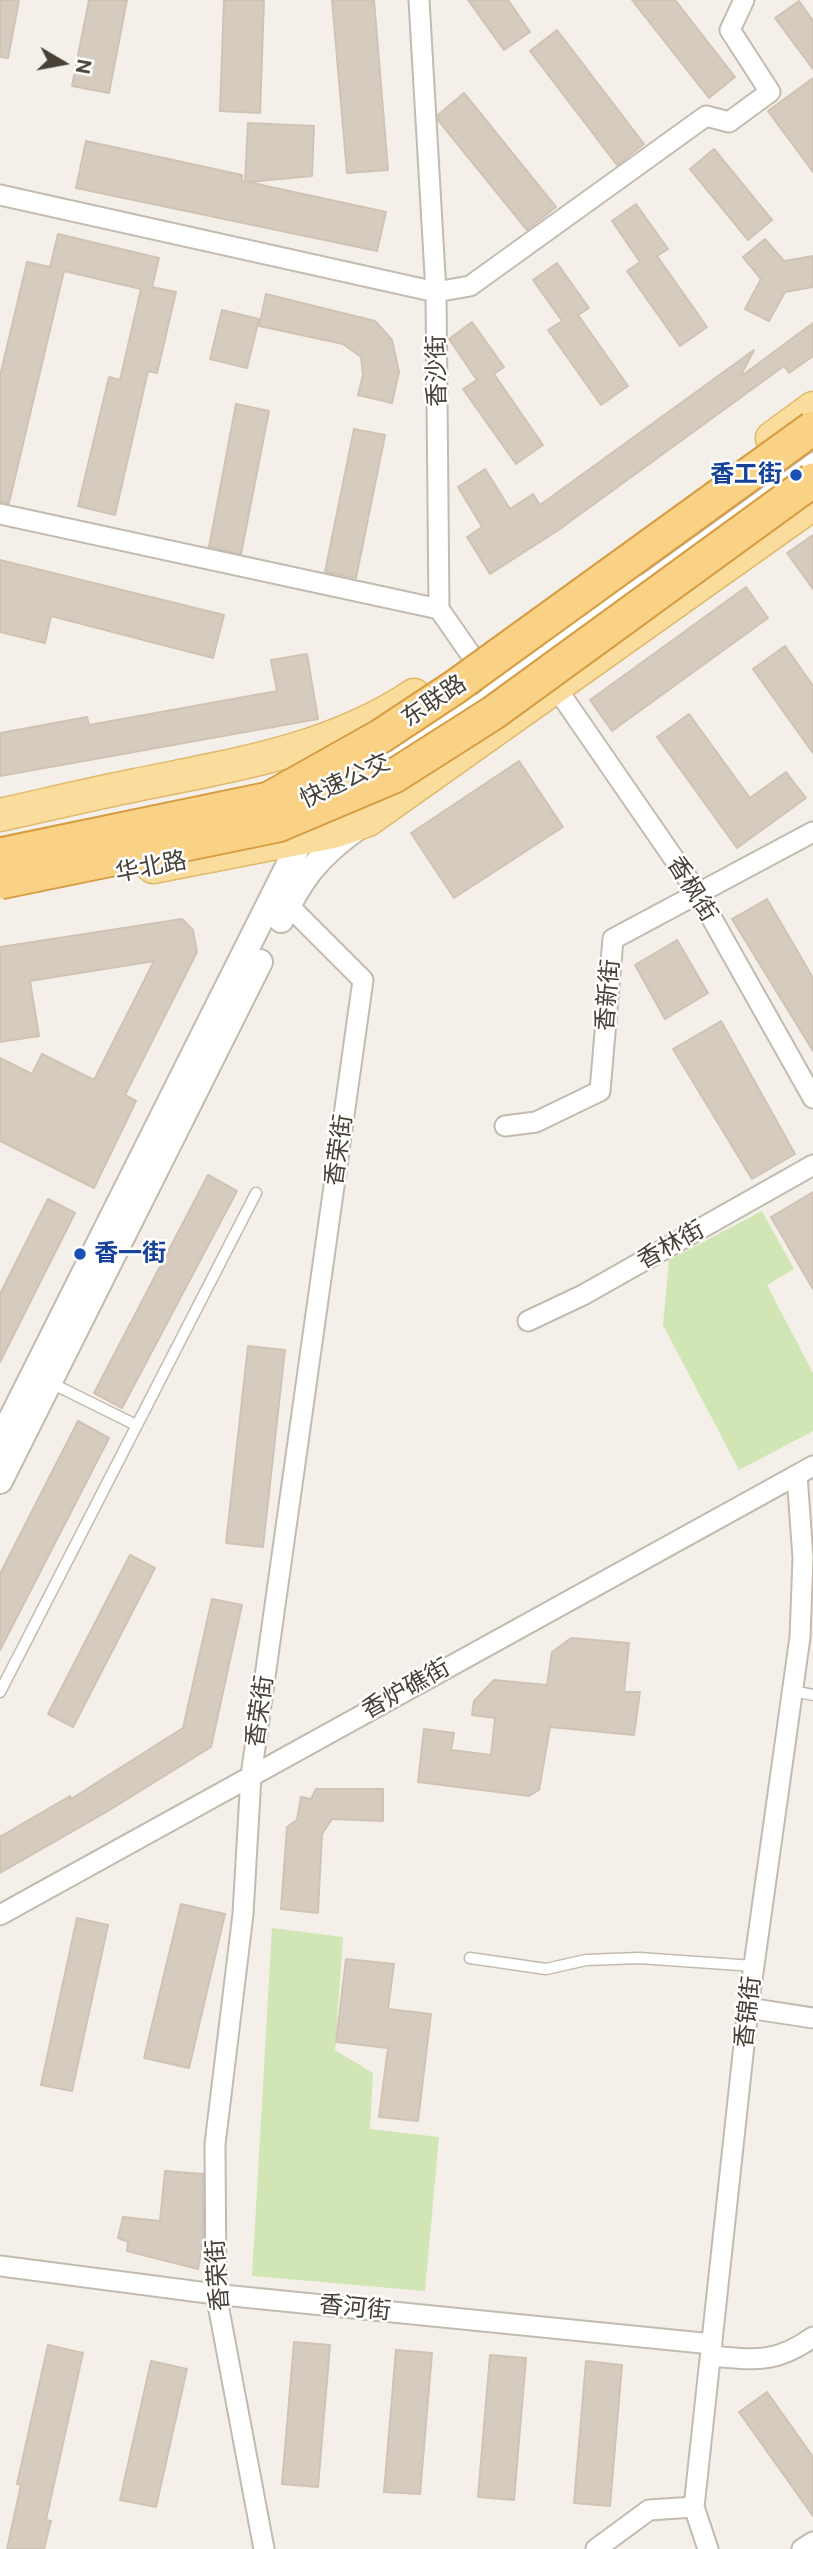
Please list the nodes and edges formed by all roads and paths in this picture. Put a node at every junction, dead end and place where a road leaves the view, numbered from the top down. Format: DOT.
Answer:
graph roads {
  1 [pos="419,0"];
  2 [pos="744,0"];
  3 [pos="0,195"];
  4 [pos="436,292"];
  5 [pos="813,408"];
  6 [pos="813,428"];
  7 [pos="813,450"];
  8 [pos="813,457"];
  9 [pos="813,480"];
  10 [pos="813,504"];
  11 [pos="0,514"];
  12 [pos="439,609"];
  13 [pos="472,655"];
  14 [pos="493,685"];
  15 [pos="556,689"];
  16 [pos="514,719"];
  17 [pos="373,721"];
  18 [pos="354,768"];
  19 [pos="349,779"];
  20 [pos="321,783"];
  21 [pos="272,814"];
  22 [pos="0,815"];
  23 [pos="368,820"];
  24 [pos="813,832"];
  25 [pos="303,838"];
  26 [pos="0,855"];
  27 [pos="0,863"];
  28 [pos="0,875"];
  29 [pos="0,882"];
  30 [pos="697,892"];
  31 [pos="0,896"];
  32 [pos="288,905"];
  33 [pos="813,1098"];
  34 [pos="505,1126"];
  35 [pos="813,1165"];
  36 [pos="256,1193"];
  37 [pos="528,1321"];
  38 [pos="41,1378"];
  39 [pos="136,1425"];
  40 [pos="0,1441"];
  41 [pos="805,1470"];
  42 [pos="0,1481"];
  43 [pos="5,1671"];
  44 [pos="793,1691"];
  45 [pos="0,1692"];
  46 [pos="813,1695"];
  47 [pos="251,1776"];
  48 [pos="0,1915"];
  49 [pos="470,1958"];
  50 [pos="754,1966"];
  51 [pos="748,2008"];
  52 [pos="813,2018"];
  53 [pos="0,2266"];
  54 [pos="216,2294"];
  55 [pos="813,2337"];
  56 [pos="711,2350"];
  57 [pos="694,2507"];
  58 [pos="813,2542"];
  59 [pos="264,2549"];
  60 [pos="596,2549"];
  61 [pos="708,2549"];
  62 [pos="803,2549"];
  1 -- 4 [label="street, 香沙街"];
  2 -- 4 [label="street"];
  3 -- 4 [label="street"];
  4 -- 12 [label="street, 香沙街"];
  5 -- 13 [label="main road"];
  6 -- 26 [label="highway, 东联路, bridge"];
  7 -- 14 [label="lane, 快速公交"];
  8 -- 14 [label="lane, 快速公交"];
  9 -- 29 [label="highway, 东联路, bridge"];
  10 -- 15 [label="main road, 华北路"];
  11 -- 12 [label="street"];
  12 -- 13 [label="street"];
  13 -- 14 [label="street"];
  13 -- 17 [label="main road"];
  14 -- 16 [label="street"];
  14 -- 18 [label="lane, 快速公交"];
  14 -- 19 [label="lane, 快速公交"];
  15 -- 16 [label="main road, 华北路"];
  15 -- 30 [label="street, 香枫街"];
  16 -- 23 [label="main road, 华北路"];
  17 -- 22 [label="main road"];
  17 -- 25 [label="street"];
  20 -- 27 [label="lane, 快速公交"];
  21 -- 28 [label="lane, 快速公交"];
  23 -- 25 [label="main road, 华北路"];
  23 -- 32 [label="street"];
  24 -- 30 [label="street, 香新街"];
  25 -- 31 [label="main road, 华北路"];
  25 -- 38 [label="street"];
  30 -- 33 [label="street, 香枫街"];
  30 -- 34 [label="street, 香新街"];
  32 -- 38 [label="street"];
  32 -- 47 [label="street, 香荣街"];
  35 -- 37 [label="street, 香林街"];
  36 -- 39 [label="lane"];
  38 -- 39 [label="lane"];
  38 -- 40 [label="street"];
  38 -- 42 [label="street"];
  39 -- 43 [label="lane"];
  41 -- 44 [label="street, 香锦街"];
  41 -- 47 [label="street, 香炉礁街"];
  43 -- 45 [label="lane"];
  44 -- 46 [label="lane"];
  44 -- 50 [label="street, 香锦街"];
  47 -- 48 [label="street, 香炉礁街"];
  47 -- 54 [label="street, 香荣街"];
  49 -- 50 [label="lane"];
  50 -- 51 [label="street, 香锦街"];
  51 -- 52 [label="street"];
  51 -- 56 [label="street, 香锦街"];
  53 -- 54 [label="street, 香河街"];
  54 -- 56 [label="street, 香河街"];
  54 -- 59 [label="street, 香荣街"];
  55 -- 56 [label="street, 香河街"];
  56 -- 57 [label="street, 香锦街"];
  57 -- 60 [label="street"];
  57 -- 61 [label="street, 香锦街"];
  58 -- 62 [label="street"];
}
